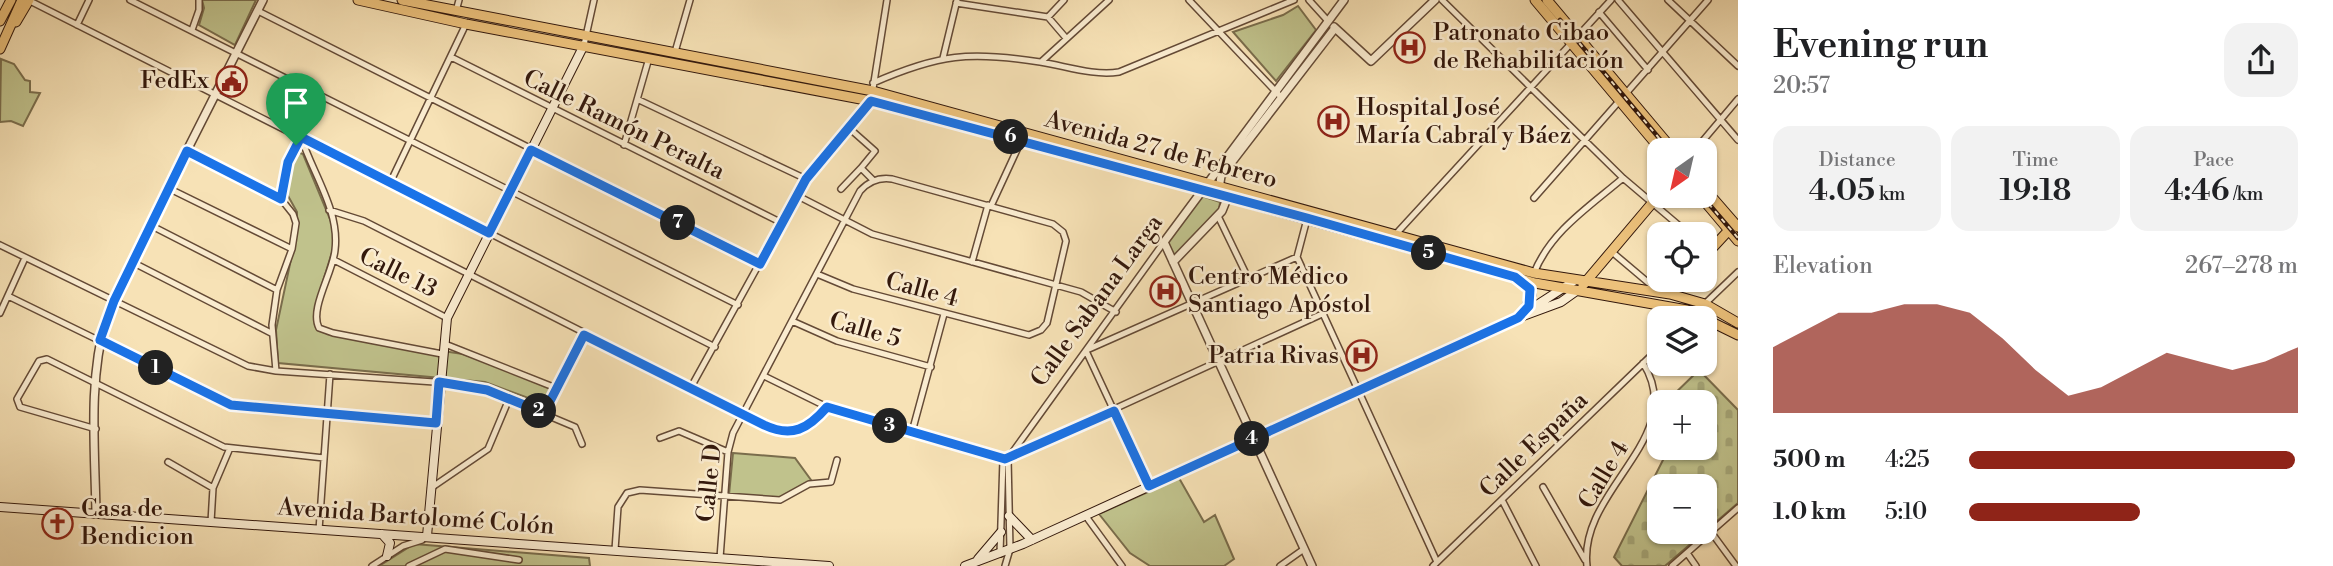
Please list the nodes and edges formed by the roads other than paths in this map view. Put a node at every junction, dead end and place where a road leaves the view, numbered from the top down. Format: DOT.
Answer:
graph roads {
  1 [pos="9,0"];
  2 [pos="22,0"];
  3 [pos="29,0"];
  4 [pos="89,0"];
  5 [pos="130,0"];
  6 [pos="199,0"];
  7 [pos="263,0"];
  8 [pos="402,0"];
  9 [pos="459,0"];
  10 [pos="594,0"];
  11 [pos="690,0"];
  12 [pos="887,0"];
  13 [pos="1064,0"];
  14 [pos="1109,0"];
  15 [pos="1189,0"];
  16 [pos="1293,0"];
  17 [pos="1309,0"];
  18 [pos="1343,0"];
  19 [pos="1435,0"];
  20 [pos="1443,0"];
  21 [pos="1535,0"];
  22 [pos="1547,0"];
  23 [pos="1611,0"];
  24 [pos="1618,0"];
  25 [pos="1668,0"];
  26 [pos="1708,0"];
  27 [pos="364,1"];
  28 [pos="957,1"];
  29 [pos="258,11"];
  30 [pos="456,11"];
  31 [pos="1599,12"];
  32 [pos="1048,17"];
  33 [pos="0,20"];
  34 [pos="1689,21"];
  35 [pos="1328,22"];
  36 [pos="466,24"];
  37 [pos="77,25"];
  38 [pos="1335,28"];
  39 [pos="192,30"];
  40 [pos="1218,32"];
  41 [pos="1066,38"];
  42 [pos="585,40"];
  43 [pos="1575,40"];
  44 [pos="1,47"];
  45 [pos="674,52"];
  46 [pos="1662,53"];
  47 [pos="236,54"];
  48 [pos="451,57"];
  49 [pos="649,58"];
  50 [pos="943,58"];
  51 [pos="1041,62"];
  52 [pos="1738,66"];
  53 [pos="1648,70"];
  54 [pos="873,87"];
  55 [pos="1529,88"];
  56 [pos="216,94"];
  57 [pos="1278,94"];
  58 [pos="432,98"];
  59 [pos="1623,99"];
  60 [pos="1738,99"];
  61 [pos="639,100"];
  62 [pos="871,101"];
  63 [pos="551,109"];
  64 [pos="1721,120"];
  65 [pos="849,128"];
  66 [pos="1023,136"];
  67 [pos="301,137"];
  68 [pos="1652,138"];
  69 [pos="1661,138"];
  70 [pos="1705,138"];
  71 [pos="411,140"];
  72 [pos="1738,140"];
  73 [pos="1584,141"];
  74 [pos="624,145"];
  75 [pos="531,150"];
  76 [pos="187,151"];
  77 [pos="861,168"];
  78 [pos="1623,178"];
  79 [pos="806,179"];
  80 [pos="873,180"];
  81 [pos="390,183"];
  82 [pos="1204,186"];
  83 [pos="1219,186"];
  84 [pos="168,188"];
  85 [pos="841,189"];
  86 [pos="510,192"];
  87 [pos="796,195"];
  88 [pos="1225,196"];
  89 [pos="1534,198"];
  90 [pos="281,199"];
  91 [pos="1647,200"];
  92 [pos="1717,204"];
  93 [pos="990,205"];
  94 [pos="1649,208"];
  95 [pos="1657,208"];
  96 [pos="1714,208"];
  97 [pos="329,210"];
  98 [pos="1218,216"];
  99 [pos="1307,218"];
  100 [pos="844,222"];
  101 [pos="1674,222"];
  102 [pos="782,223"];
  103 [pos="150,225"];
  104 [pos="1735,225"];
  105 [pos="489,233"];
  106 [pos="1393,238"];
  107 [pos="1717,241"];
  108 [pos="1738,241"];
  109 [pos="1164,242"];
  110 [pos="0,245"];
  111 [pos="292,249"];
  112 [pos="1612,252"];
  113 [pos="1297,257"];
  114 [pos="25,258"];
  115 [pos="334,260"];
  116 [pos="132,262"];
  117 [pos="972,262"];
  118 [pos="1172,262"];
  119 [pos="760,264"];
  120 [pos="1601,266"];
  121 [pos="1738,272"];
  122 [pos="1534,273"];
  123 [pos="817,274"];
  124 [pos="467,276"];
  125 [pos="1515,277"];
  126 [pos="1248,278"];
  127 [pos="1574,281"];
  128 [pos="1647,282"];
  129 [pos="1586,283"];
  130 [pos="1057,286"];
  131 [pos="1608,286"];
  132 [pos="1564,289"];
  133 [pos="278,290"];
  134 [pos="1647,291"];
  135 [pos="1575,292"];
  136 [pos="1659,292"];
  137 [pos="1670,294"];
  138 [pos="8,296"];
  139 [pos="114,301"];
  140 [pos="1192,304"];
  141 [pos="1705,304"];
  142 [pos="738,305"];
  143 [pos="1647,306"];
  144 [pos="1116,312"];
  145 [pos="0,313"];
  146 [pos="944,314"];
  147 [pos="1322,314"];
  148 [pos="1521,315"];
  149 [pos="447,318"];
  150 [pos="792,321"];
  151 [pos="1738,323"];
  152 [pos="1717,326"];
  153 [pos="271,333"];
  154 [pos="584,335"];
  155 [pos="1738,335"];
  156 [pos="100,340"];
  157 [pos="443,344"];
  158 [pos="715,347"];
  159 [pos="1086,351"];
  160 [pos="442,354"];
  161 [pos="1647,359"];
  162 [pos="1218,362"];
  163 [pos="1643,363"];
  164 [pos="931,367"];
  165 [pos="276,371"];
  166 [pos="330,374"];
  167 [pos="764,376"];
  168 [pos="439,382"];
  169 [pos="95,384"];
  170 [pos="556,388"];
  171 [pos="690,388"];
  172 [pos="1358,390"];
  173 [pos="509,399"];
  174 [pos="827,407"];
  175 [pos="1114,411"];
  176 [pos="544,413"];
  177 [pos="743,413"];
  178 [pos="327,415"];
  179 [pos="436,423"];
  180 [pos="96,429"];
  181 [pos="912,432"];
  182 [pos="660,438"];
  183 [pos="1253,438"];
  184 [pos="582,444"];
  185 [pos="230,448"];
  186 [pos="728,452"];
  187 [pos="324,458"];
  188 [pos="1007,458"];
  189 [pos="837,460"];
  190 [pos="168,462"];
  191 [pos="1149,486"];
  192 [pos="1543,487"];
  193 [pos="213,488"];
  194 [pos="430,488"];
  195 [pos="725,497"];
  196 [pos="1502,500"];
  197 [pos="0,507"];
  198 [pos="1738,510"];
  199 [pos="96,513"];
  200 [pos="1085,515"];
  201 [pos="1009,516"];
  202 [pos="211,522"];
  203 [pos="1717,527"];
  204 [pos="319,530"];
  205 [pos="1001,532"];
  206 [pos="382,534"];
  207 [pos="427,536"];
  208 [pos="456,539"];
  209 [pos="1032,540"];
  210 [pos="1717,540"];
  211 [pos="1697,544"];
  212 [pos="1010,549"];
  213 [pos="1304,549"];
  214 [pos="615,550"];
  215 [pos="461,551"];
  216 [pos="1687,553"];
  217 [pos="1000,554"];
  218 [pos="387,556"];
  219 [pos="720,558"];
  220 [pos="519,560"];
  221 [pos="977,562"];
  222 [pos="1435,564"];
  223 [pos="1587,564"];
  224 [pos="810,565"];
  225 [pos="1005,565"];
  226 [pos="372,566"];
  227 [pos="409,566"];
  228 [pos="829,566"];
  229 [pos="965,566"];
  230 [pos="1122,566"];
  231 [pos="1280,566"];
  232 [pos="1312,566"];
  233 [pos="1536,566"];
  234 [pos="1672,566"];
  235 [pos="1696,566"];
  236 [pos="1736,566"];
  1 -- 33 [label="main road"];
  2 -- 44 [label="main road"];
  3 -- 37 [label="street"];
  3 -- 44 [label="main road"];
  4 -- 37 [label="street"];
  5 -- 39 [label="street"];
  6 -- 39 [label="street"];
  7 -- 29 [label="street"];
  8 -- 30 [label="main road, Avenida 27 de Febrero"];
  9 -- 30 [label="street"];
  10 -- 42 [label="street"];
  11 -- 45 [label="street"];
  12 -- 54 [label="street"];
  13 -- 32 [label="street"];
  14 -- 41 [label="street"];
  15 -- 40 [label="street"];
  16 -- 40 [label="street"];
  17 -- 35 [label="street"];
  18 -- 35 [label="street, Calle Sabana Larga"];
  19 -- 38 [label="street"];
  20 -- 55 [label="street"];
  21 -- 43 [label="main road"];
  22 -- 43 [label="main road"];
  23 -- 31 [label="street"];
  24 -- 46 [label="street"];
  25 -- 34 [label="street"];
  26 -- 34 [label="street"];
  27 -- 36 [label="main road, Avenida 27 de Febrero"];
  28 -- 32 [label="street"];
  28 -- 50 [label="street"];
  29 -- 47 [label="street"];
  29 -- 58 [label="street"];
  30 -- 42 [label="main road, Avenida 27 de Febrero"];
  31 -- 43 [label="street"];
  31 -- 53 [label="street"];
  32 -- 41 [label="street"];
  34 -- 46 [label="street"];
  34 -- 52 [label="street"];
  35 -- 38 [label="street"];
  35 -- 57 [label="street, Calle Sabana Larga"];
  36 -- 42 [label="main road, Avenida 27 de Febrero"];
  36 -- 48 [label="street"];
  37 -- 56 [label="street"];
  38 -- 57 [label="street, Calle Sabana Larga"];
  39 -- 47 [label="street"];
  40 -- 51 [label="street"];
  40 -- 57 [label="street"];
  41 -- 51 [label="street"];
  42 -- 45 [label="main road, Avenida 27 de Febrero"];
  42 -- 49 [label="main road, Avenida 27 de Febrero"];
  42 -- 63 [label="main road"];
  43 -- 55 [label="street"];
  43 -- 59 [label="main road"];
  45 -- 54 [label="main road, Avenida 27 de Febrero"];
  46 -- 53 [label="street"];
  46 -- 64 [label="street"];
  47 -- 56 [label="street"];
  47 -- 71 [label="street"];
  48 -- 58 [label="street"];
  48 -- 63 [label="street, Calle Ramón Peralta"];
  49 -- 61 [label="street"];
  49 -- 62 [label="main road, Avenida 27 de Febrero"];
  50 -- 51 [label="street"];
  50 -- 54 [label="street"];
  53 -- 59 [label="street"];
  54 -- 62 [label="street"];
  54 -- 66 [label="main road, Avenida 27 de Febrero"];
  55 -- 73 [label="street"];
  55 -- 106 [label="street"];
  56 -- 67 [label="street"];
  56 -- 76 [label="street"];
  57 -- 82 [label="street, Calle Sabana Larga"];
  57 -- 83 [label="street, Calle Sabana Larga"];
  58 -- 71 [label="street"];
  58 -- 75 [label="street"];
  59 -- 68 [label="main road"];
  59 -- 69 [label="main road"];
  59 -- 73 [label="street"];
  60 -- 64 [label="street"];
  61 -- 74 [label="street"];
  61 -- 79 [label="street"];
  62 -- 65 [label="street"];
  62 -- 66 [label="main road, Avenida 27 de Febrero"];
  63 -- 74 [label="street, Calle Ramón Peralta"];
  63 -- 75 [label="main road"];
  64 -- 70 [label="street"];
  64 -- 72 [label="street"];
  65 -- 77 [label="street"];
  65 -- 79 [label="street"];
  66 -- 82 [label="main road, Avenida 27 de Febrero"];
  66 -- 93 [label="street"];
  67 -- 81 [label="street"];
  67 -- 90 [label="street"];
  67 -- 97 [label="street"];
  71 -- 81 [label="street"];
  71 -- 86 [label="street"];
  73 -- 78 [label="street"];
  73 -- 89 [label="street"];
  74 -- 102 [label="street, Calle Ramón Peralta"];
  75 -- 86 [label="main road"];
  75 -- 119 [label="street"];
  76 -- 84 [label="street"];
  76 -- 90 [label="street"];
  77 -- 80 [label="street"];
  77 -- 85 [label="street"];
  78 -- 91 [label="street"];
  78 -- 122 [label="street"];
  79 -- 87 [label="street"];
  80 -- 93 [label="street"];
  80 -- 100 [label="street, Calle D"];
  81 -- 105 [label="street"];
  82 -- 83 [label="main road, Avenida 27 de Febrero"];
  82 -- 88 [label="main road, Avenida 27 de Febrero"];
  82 -- 109 [label="street, Calle Sabana Larga"];
  83 -- 88 [label="street"];
  83 -- 106 [label="main road, Avenida 27 de Febrero"];
  84 -- 103 [label="street"];
  84 -- 111 [label="street"];
  86 -- 105 [label="main road"];
  86 -- 142 [label="street"];
  87 -- 100 [label="street"];
  87 -- 102 [label="street"];
  88 -- 98 [label="street, Calle Sabana Larga"];
  88 -- 99 [label="main road, Avenida 27 de Febrero"];
  90 -- 111 [label="street"];
  92 -- 104 [label="main road"];
  93 -- 117 [label="street"];
  93 -- 130 [label="street"];
  94 -- 112 [label="main road"];
  95 -- 101 [label="street"];
  96 -- 104 [label="main road"];
  97 -- 115 [label="street"];
  97 -- 124 [label="street"];
  98 -- 118 [label="street, Calle Sabana Larga"];
  98 -- 126 [label="street"];
  99 -- 106 [label="main road, Avenida 27 de Febrero"];
  99 -- 113 [label="street"];
  100 -- 117 [label="street"];
  100 -- 123 [label="street, Calle D"];
  102 -- 119 [label="street"];
  103 -- 116 [label="street"];
  103 -- 133 [label="street"];
  104 -- 107 [label="main road"];
  104 -- 108 [label="main road"];
  105 -- 124 [label="main road"];
  105 -- 158 [label="street"];
  106 -- 122 [label="main road, Avenida 27 de Febrero"];
  106 -- 125 [label="main road, Avenida 27 de Febrero"];
  109 -- 118 [label="street"];
  109 -- 144 [label="street, Calle Sabana Larga"];
  110 -- 114 [label="street"];
  111 -- 133 [label="street"];
  112 -- 120 [label="main road"];
  112 -- 128 [label="street"];
  113 -- 126 [label="street"];
  113 -- 147 [label="street"];
  114 -- 138 [label="street"];
  114 -- 139 [label="street"];
  115 -- 149 [label="street, Calle 13"];
  115 -- 160 [label="street"];
  116 -- 139 [label="street"];
  116 -- 153 [label="street"];
  117 -- 130 [label="street"];
  118 -- 140 [label="street"];
  119 -- 142 [label="street"];
  120 -- 129 [label="main road"];
  120 -- 131 [label="main road"];
  121 -- 141 [label="street"];
  122 -- 127 [label="main road, Avenida 27 de Febrero"];
  123 -- 146 [label="street, Calle 4"];
  123 -- 150 [label="street, Calle D"];
  124 -- 149 [label="main road"];
  124 -- 154 [label="street"];
  125 -- 132 [label="main road, Avenida 27 de Febrero"];
  125 -- 148 [label="main road"];
  126 -- 140 [label="street"];
  127 -- 129 [label="main road, Avenida 27 de Febrero"];
  127 -- 132 [label="main road"];
  129 -- 131 [label="main road, Avenida 27 de Febrero"];
  129 -- 135 [label="main road"];
  130 -- 144 [label="street"];
  130 -- 146 [label="street, Calle 4"];
  131 -- 134 [label="main road, Avenida 27 de Febrero"];
  132 -- 135 [label="main road, Avenida 27 de Febrero"];
  132 -- 148 [label="main road"];
  133 -- 153 [label="street"];
  135 -- 143 [label="main road, Avenida 27 de Febrero"];
  135 -- 148 [label="main road"];
  136 -- 137 [label="main road, Avenida 27 de Febrero"];
  137 -- 141 [label="main road, Avenida 27 de Febrero"];
  138 -- 145 [label="street"];
  138 -- 156 [label="street"];
  139 -- 156 [label="street"];
  139 -- 165 [label="street"];
  140 -- 159 [label="street"];
  140 -- 162 [label="street"];
  141 -- 151 [label="main road, Avenida 27 de Febrero"];
  142 -- 158 [label="street"];
  144 -- 159 [label="street, Calle Sabana Larga"];
  146 -- 164 [label="street"];
  147 -- 162 [label="street"];
  147 -- 172 [label="street"];
  148 -- 172 [label="main road"];
  149 -- 157 [label="main road"];
  150 -- 164 [label="street, Calle 5"];
  150 -- 167 [label="street, Calle D"];
  152 -- 155 [label="main road, Avenida 27 de Febrero"];
  153 -- 165 [label="street"];
  154 -- 170 [label="street"];
  154 -- 171 [label="street"];
  156 -- 169 [label="street"];
  156 -- 178 [label="street"];
  157 -- 160 [label="main road"];
  157 -- 170 [label="street"];
  158 -- 171 [label="street"];
  159 -- 175 [label="street"];
  159 -- 188 [label="street, Calle Sabana Larga"];
  160 -- 168 [label="main road"];
  161 -- 163 [label="street, Calle España"];
  162 -- 175 [label="street"];
  162 -- 183 [label="street"];
  163 -- 196 [label="street, Calle España"];
  163 -- 223 [label="street, Calle 4"];
  164 -- 181 [label="street"];
  165 -- 166 [label="street"];
  166 -- 168 [label="street"];
  166 -- 178 [label="street"];
  167 -- 174 [label="street"];
  167 -- 177 [label="street, Calle D"];
  168 -- 173 [label="street"];
  168 -- 179 [label="main road"];
  169 -- 180 [label="street"];
  169 -- 180 [label="street"];
  169 -- 185 [label="street"];
  170 -- 176 [label="street"];
  171 -- 177 [label="street"];
  172 -- 183 [label="main road"];
  172 -- 222 [label="street"];
  173 -- 176 [label="street"];
  173 -- 194 [label="street"];
  174 -- 177 [label="street"];
  174 -- 181 [label="street"];
  175 -- 188 [label="street"];
  175 -- 191 [label="street"];
  176 -- 184 [label="street"];
  177 -- 186 [label="street, Calle D"];
  178 -- 179 [label="street"];
  178 -- 187 [label="street"];
  179 -- 194 [label="main road"];
  180 -- 199 [label="street"];
  181 -- 188 [label="street"];
  182 -- 186 [label="street"];
  183 -- 191 [label="main road"];
  183 -- 213 [label="street"];
  185 -- 187 [label="street"];
  185 -- 193 [label="street"];
  186 -- 195 [label="street, Calle D"];
  187 -- 204 [label="street"];
  188 -- 201 [label="street"];
  188 -- 205 [label="street"];
  189 -- 195 [label="street"];
  190 -- 193 [label="street"];
  191 -- 200 [label="main road"];
  192 -- 223 [label="street"];
  193 -- 202 [label="street"];
  194 -- 207 [label="main road"];
  195 -- 214 [label="street"];
  195 -- 219 [label="street, Calle D"];
  196 -- 222 [label="street, Calle España"];
  196 -- 233 [label="street"];
  197 -- 199 [label="main road, Avenida Bartolomé Colón"];
  198 -- 203 [label="street"];
  199 -- 202 [label="main road, Avenida Bartolomé Colón"];
  200 -- 209 [label="main road"];
  200 -- 230 [label="street"];
  201 -- 209 [label="main road"];
  201 -- 212 [label="street"];
  202 -- 204 [label="main road, Avenida Bartolomé Colón"];
  204 -- 206 [label="main road, Avenida Bartolomé Colón"];
  205 -- 217 [label="street"];
  205 -- 221 [label="main road"];
  206 -- 207 [label="main road, Avenida Bartolomé Colón"];
  206 -- 218 [label="main road"];
  207 -- 208 [label="main road, Avenida Bartolomé Colón"];
  207 -- 218 [label="street"];
  208 -- 214 [label="main road, Avenida Bartolomé Colón"];
  208 -- 215 [label="street"];
  209 -- 212 [label="main road"];
  210 -- 236 [label="street"];
  211 -- 216 [label="street"];
  212 -- 217 [label="main road"];
  212 -- 225 [label="street"];
  213 -- 231 [label="street"];
  213 -- 232 [label="street"];
  214 -- 219 [label="main road, Avenida Bartolomé Colón"];
  215 -- 220 [label="street"];
  215 -- 227 [label="street"];
  216 -- 234 [label="street"];
  216 -- 235 [label="street"];
  217 -- 221 [label="main road"];
  217 -- 225 [label="street"];
  218 -- 226 [label="street"];
  219 -- 224 [label="main road, Avenida Bartolomé Colón"];
  221 -- 229 [label="main road"];
  224 -- 228 [label="main road, Avenida Bartolomé Colón"];
}
